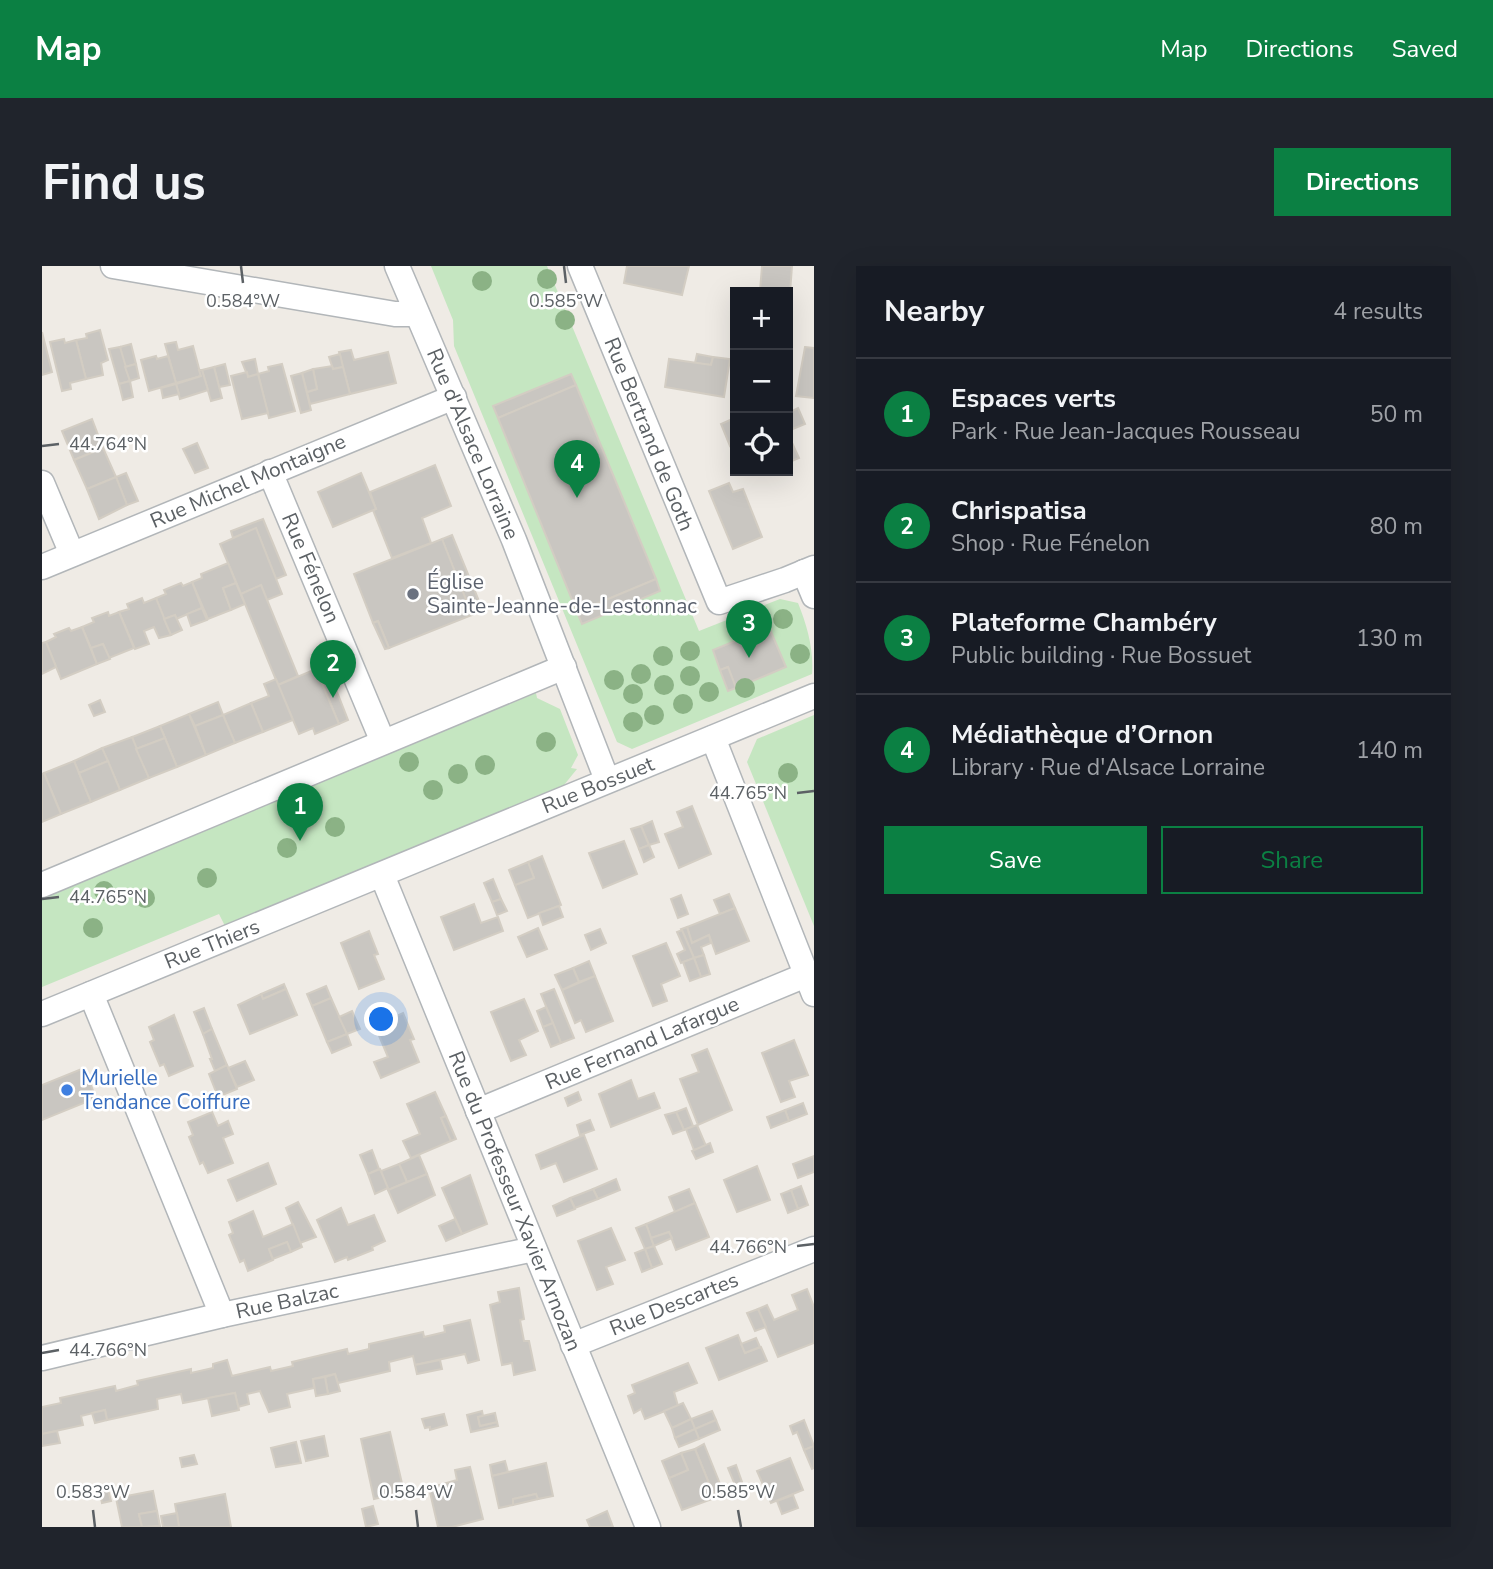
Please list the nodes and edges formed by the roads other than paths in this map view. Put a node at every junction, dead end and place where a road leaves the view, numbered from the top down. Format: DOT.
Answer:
graph roads {
  1 [pos="113,266"];
  2 [pos="397,266"];
  3 [pos="580,266"];
  4 [pos="416,314"];
  5 [pos="454,397"];
  6 [pos="270,472"];
  7 [pos="42,483"];
  8 [pos="72,554"];
  9 [pos="42,567"];
  10 [pos="809,570"];
  11 [pos="814,596"];
  12 [pos="564,667"];
  13 [pos="814,696"];
  14 [pos="713,738"];
  15 [pos="383,742"];
  16 [pos="607,780"];
  17 [pos="382,875"];
  18 [pos="42,885"];
  19 [pos="810,985"];
  20 [pos="91,994"];
  21 [pos="42,1014"];
  22 [pos="478,1111"];
  23 [pos="534,1248"];
  24 [pos="814,1249"];
  25 [pos="222,1315"];
  26 [pos="573,1345"];
  27 [pos="42,1358"];
  28 [pos="648,1527"];
  1 -- 4 [label="street"];
  2 -- 4 [label="street, Rue d'Alsace Lorraine"];
  3 -- 10 [label="street, Rue Bertrand de Goth"];
  4 -- 5 [label="street, Rue d'Alsace Lorraine"];
  5 -- 6 [label="street, Rue Michel Montaigne"];
  5 -- 12 [label="street, Rue d'Alsace Lorraine"];
  6 -- 8 [label="street, Rue Michel Montaigne"];
  6 -- 15 [label="street, Rue Fénelon"];
  7 -- 8 [label="street"];
  8 -- 9 [label="street, Rue Michel Montaigne"];
  10 -- 11 [label="street"];
  12 -- 15 [label="street"];
  12 -- 16 [label="street, Rue d'Alsace Lorraine"];
  13 -- 14 [label="street, Rue Bossuet"];
  14 -- 16 [label="street, Rue Bossuet"];
  14 -- 19 [label="street"];
  15 -- 18 [label="street"];
  16 -- 17 [label="street, Rue Bossuet"];
  17 -- 20 [label="street, Rue Thiers"];
  17 -- 22 [label="street, Rue du Professeur Xavier Arnozan"];
  19 -- 22 [label="street, Rue Fernand Lafargue"];
  20 -- 21 [label="street, Rue Thiers"];
  20 -- 25 [label="street"];
  22 -- 23 [label="street, Rue du Professeur Xavier Arnozan"];
  23 -- 25 [label="street, Rue Balzac"];
  23 -- 26 [label="street, Rue du Professeur Xavier Arnozan"];
  24 -- 26 [label="street, Rue Descartes"];
  25 -- 27 [label="street, Rue Balzac"];
  26 -- 28 [label="street, Rue du Professeur Xavier Arnozan"];
}
